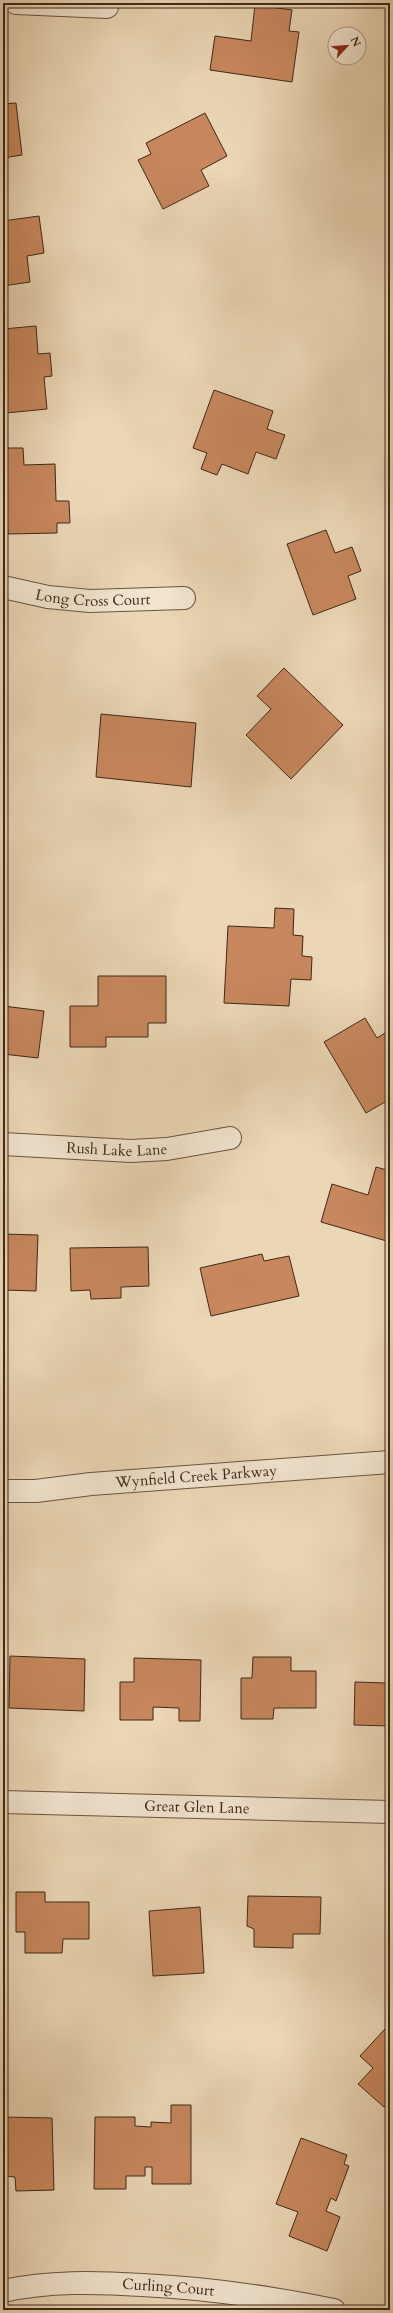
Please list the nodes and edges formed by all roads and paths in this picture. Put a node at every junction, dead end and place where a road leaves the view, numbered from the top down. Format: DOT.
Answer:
graph roads {
  1 [pos="16,3"];
  2 [pos="107,7"];
  3 [pos="3,587"];
  4 [pos="184,598"];
  5 [pos="230,1138"];
  6 [pos="3,1144"];
  7 [pos="390,1462"];
  8 [pos="3,1491"];
  9 [pos="3,1802"];
  10 [pos="390,1812"];
  11 [pos="3,2291"];
  12 [pos="334,2310"];
  1 -- 2 [label="street"];
  3 -- 4 [label="street, Long Cross Court"];
  5 -- 6 [label="street, Rush Lake Lane"];
  7 -- 8 [label="street, Wynfield Creek Parkway"];
  9 -- 10 [label="street, Great Glen Lane"];
  11 -- 12 [label="street, Curling Court"];
}
